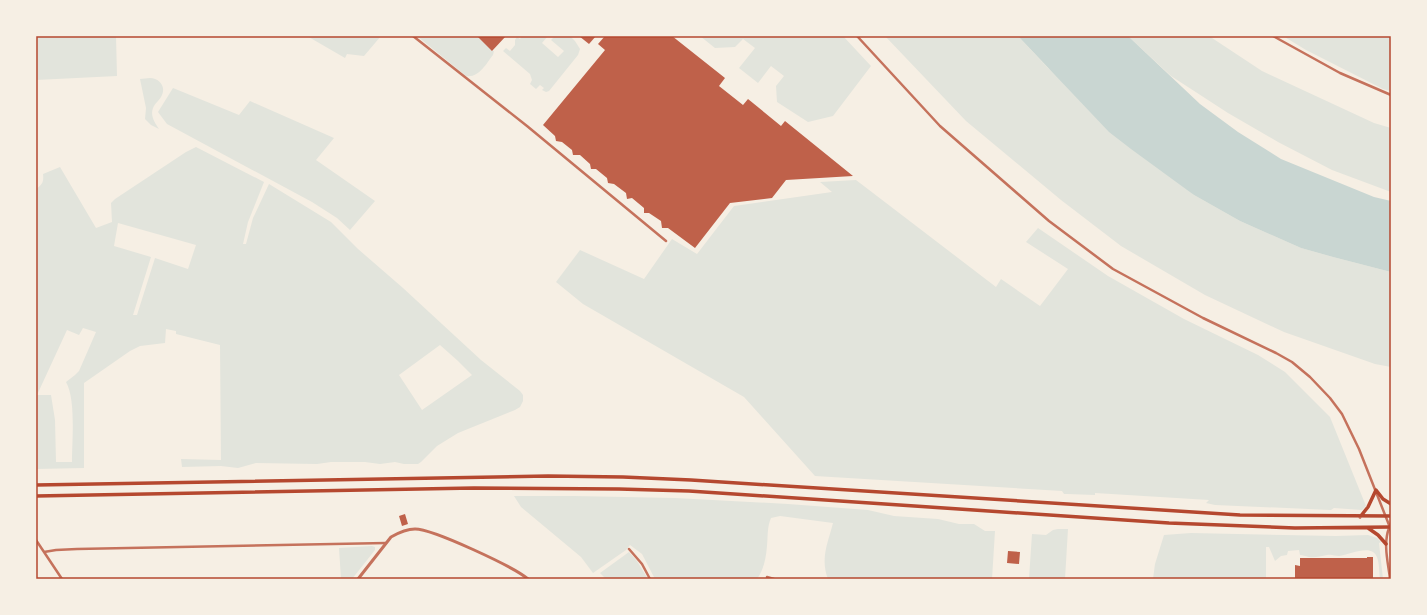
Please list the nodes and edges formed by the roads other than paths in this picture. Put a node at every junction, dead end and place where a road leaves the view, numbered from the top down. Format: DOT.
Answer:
graph roads {
  1 [pos="413,36"];
  2 [pos="857,36"];
  3 [pos="1273,36"];
  4 [pos="1391,95"];
  5 [pos="666,241"];
  6 [pos="36,485"];
  7 [pos="1376,490"];
  8 [pos="36,496"];
  9 [pos="1391,504"];
  10 [pos="1386,516"];
  11 [pos="1391,516"];
  12 [pos="1360,517"];
  13 [pos="1366,528"];
  14 [pos="1390,528"];
  15 [pos="36,540"];
  16 [pos="386,543"];
  17 [pos="1386,544"];
  18 [pos="629,549"];
  19 [pos="44,552"];
  20 [pos="767,577"];
  21 [pos="62,579"];
  22 [pos="358,579"];
  23 [pos="528,579"];
  24 [pos="650,579"];
  25 [pos="774,579"];
  26 [pos="1390,579"];
  1 -- 5 [label="street"];
  2 -- 7 [label="street"];
  3 -- 4 [label="street"];
  6 -- 12 [label="main road"];
  7 -- 9 [label="main road"];
  7 -- 10 [label="street"];
  7 -- 12 [label="main road"];
  8 -- 13 [label="main road"];
  10 -- 11 [label="main road"];
  10 -- 12 [label="main road"];
  10 -- 14 [label="street"];
  13 -- 14 [label="main road"];
  13 -- 17 [label="main road"];
  14 -- 17 [label="street"];
  15 -- 19 [label="street"];
  16 -- 19 [label="street"];
  16 -- 22 [label="street"];
  16 -- 23 [label="street"];
  17 -- 26 [label="street"];
  18 -- 24 [label="street"];
  19 -- 21 [label="street"];
  20 -- 25 [label="street"];
}
